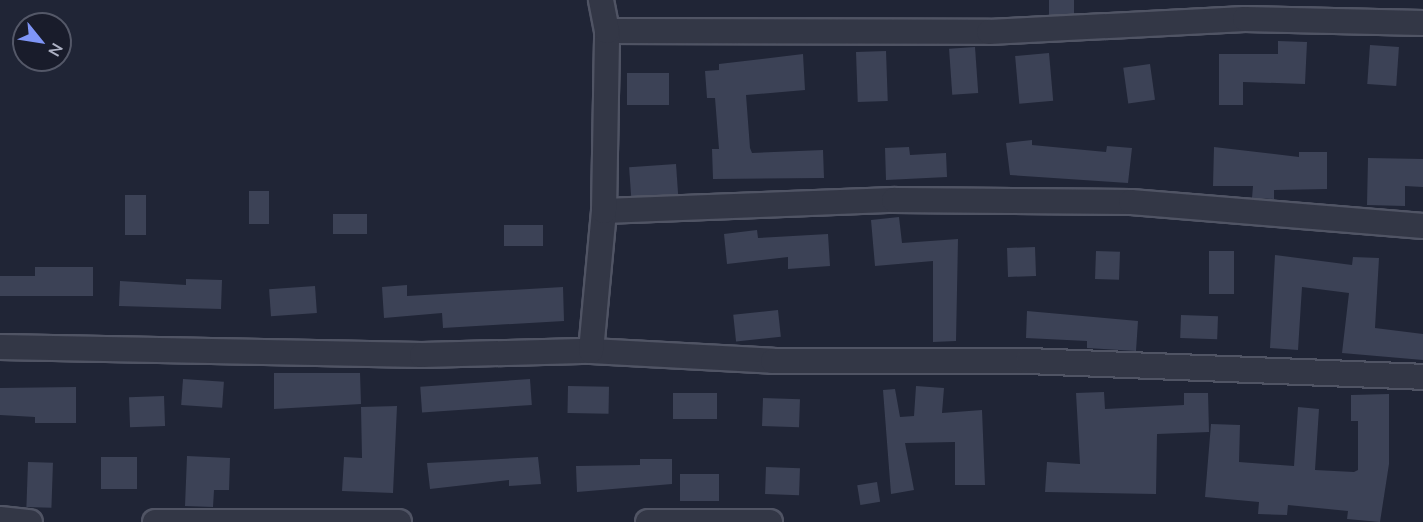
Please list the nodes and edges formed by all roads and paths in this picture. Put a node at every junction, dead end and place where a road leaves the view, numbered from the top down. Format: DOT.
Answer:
graph roads {
  1 [pos="601,0"];
  2 [pos="1423,23"];
  3 [pos="607,31"];
  4 [pos="604,211"];
  5 [pos="1423,225"];
  6 [pos="0,347"];
  7 [pos="591,351"];
  8 [pos="1423,377"];
  9 [pos="0,519"];
  10 [pos="30,522"];
  11 [pos="155,522"];
  12 [pos="399,522"];
  13 [pos="648,522"];
  14 [pos="770,522"];
  1 -- 3 [label="street"];
  2 -- 3 [label="street"];
  3 -- 4 [label="street"];
  4 -- 5 [label="street"];
  4 -- 7 [label="street"];
  6 -- 7 [label="street"];
  7 -- 8 [label="street"];
  9 -- 10 [label="street"];
  11 -- 12 [label="street"];
  13 -- 14 [label="street"];
}
